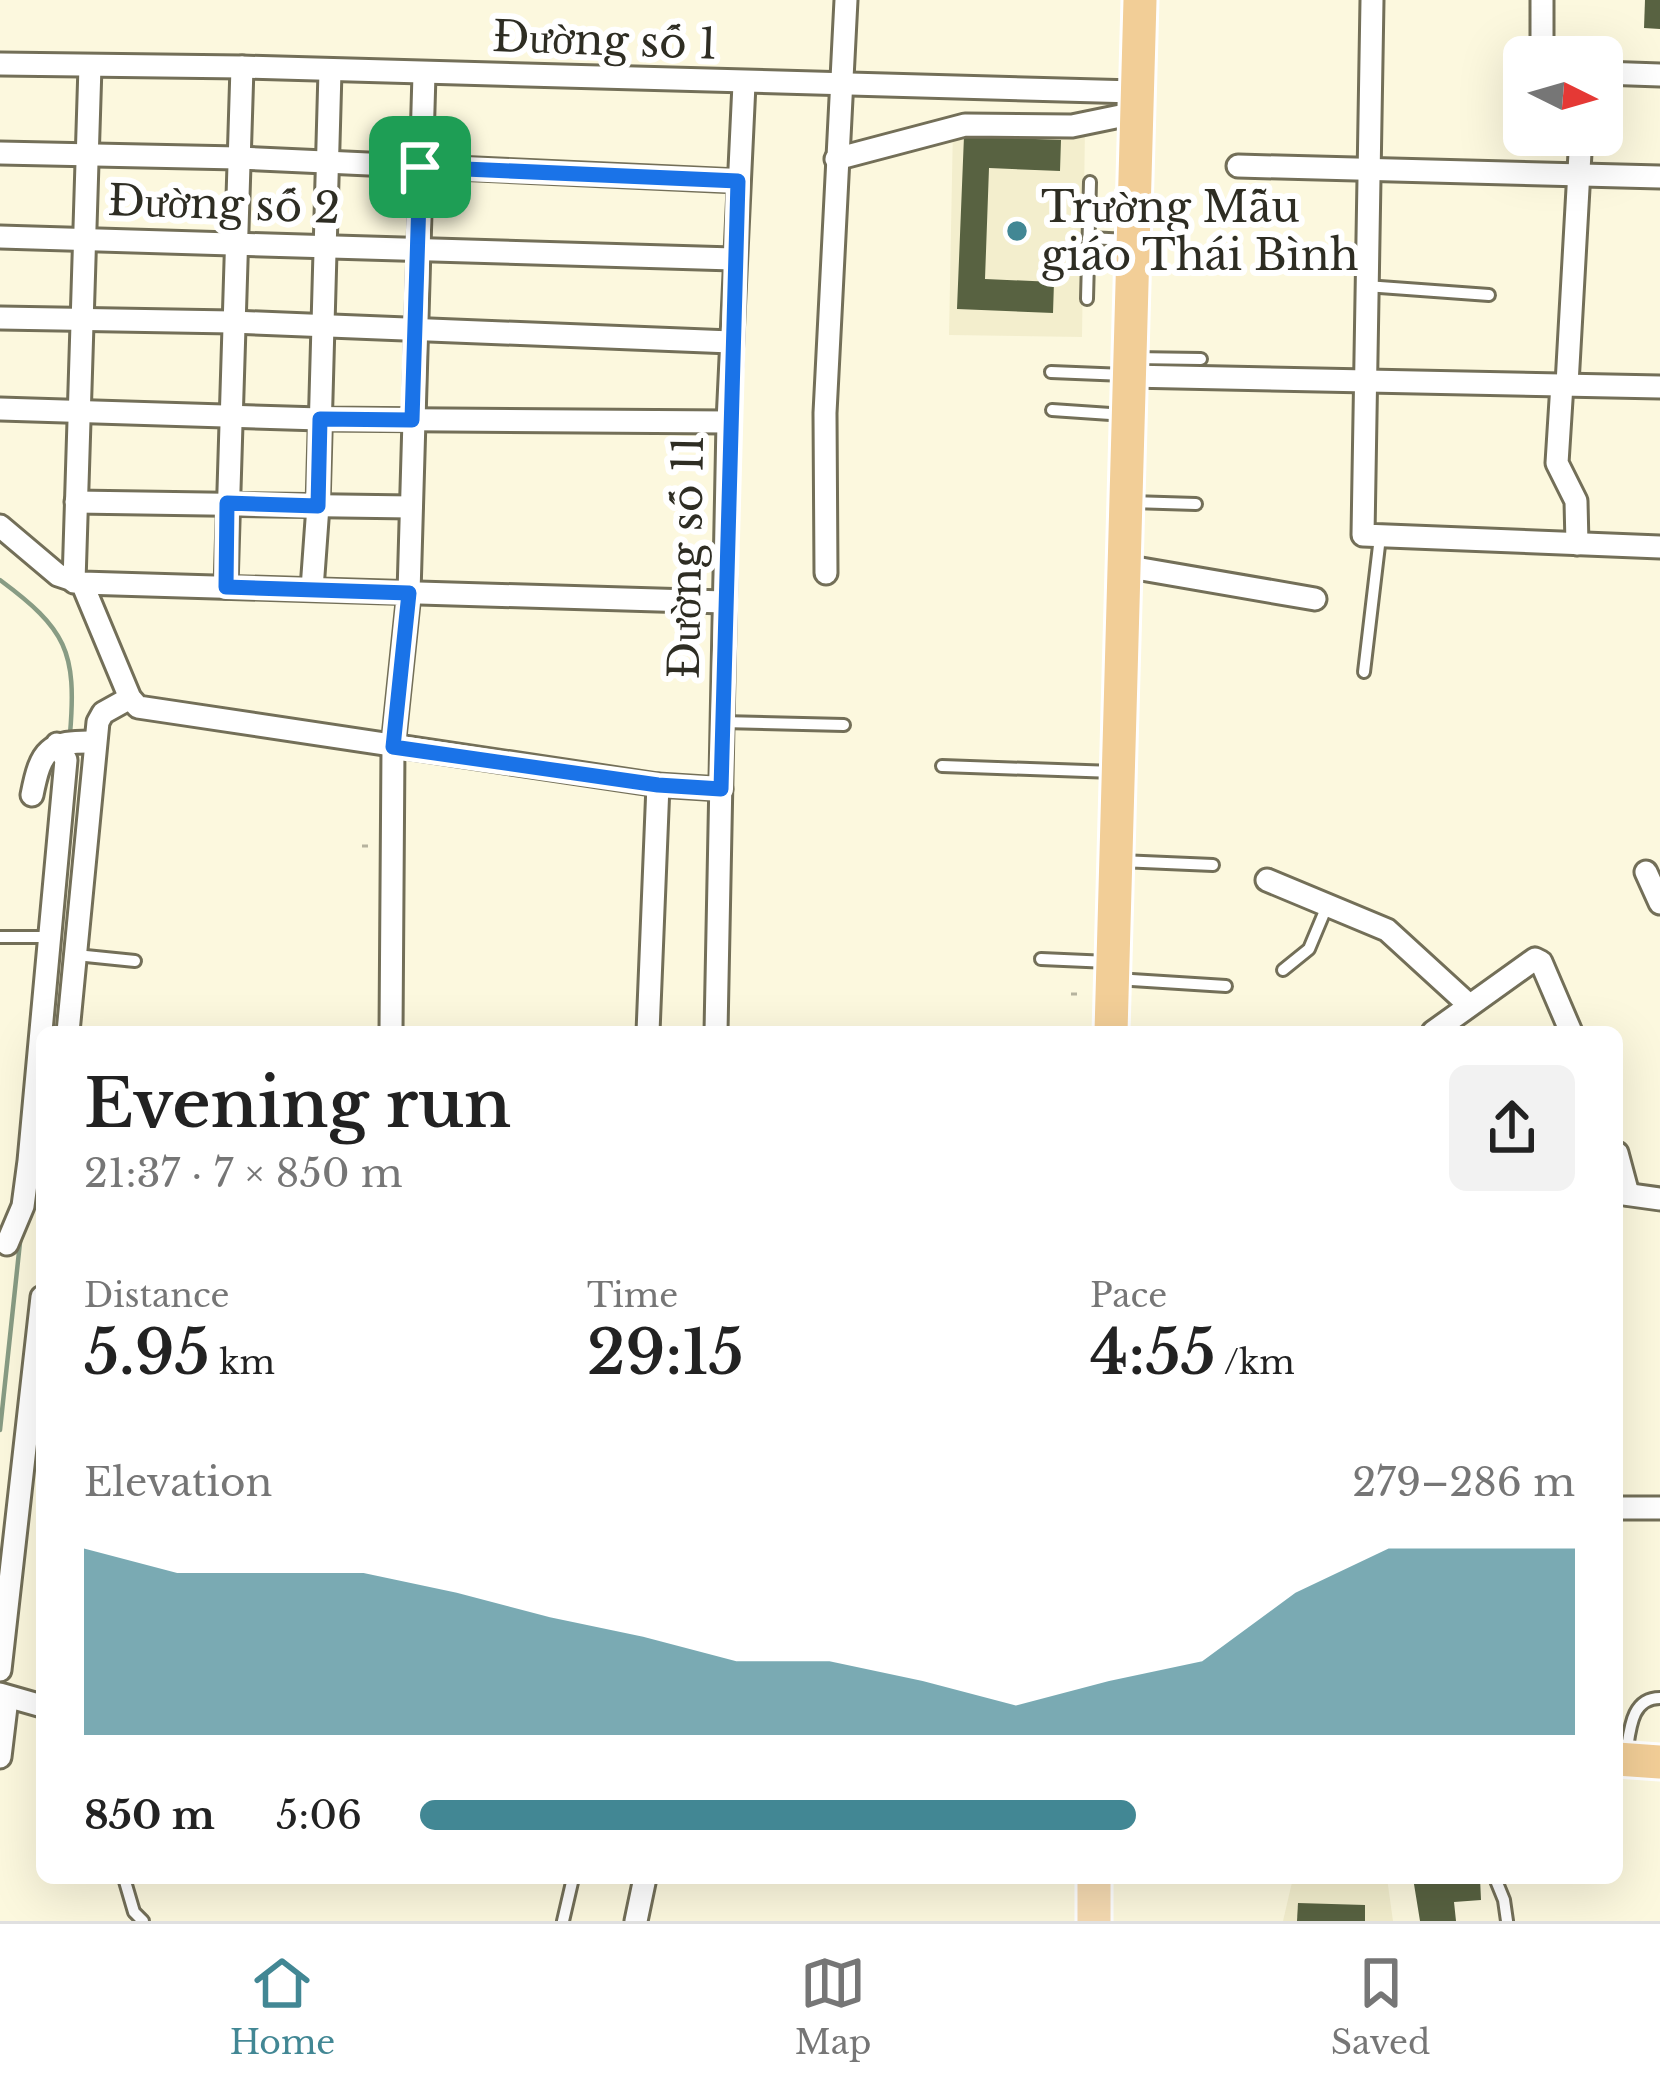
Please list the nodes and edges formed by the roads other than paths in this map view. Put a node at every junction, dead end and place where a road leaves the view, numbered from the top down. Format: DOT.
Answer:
graph roads {
  1 [pos="846,0"];
  2 [pos="1140,0"];
  3 [pos="1372,0"];
  4 [pos="1542,0"];
  5 [pos="1542,36"];
  6 [pos="0,64"];
  7 [pos="90,66"];
  8 [pos="242,67"];
  9 [pos="330,71"];
  10 [pos="424,74"];
  11 [pos="1623,74"];
  12 [pos="1660,75"];
  13 [pos="744,84"];
  14 [pos="843,86"];
  15 [pos="1135,103"];
  16 [pos="0,153"];
  17 [pos="87,154"];
  18 [pos="1579,156"];
  19 [pos="238,158"];
  20 [pos="836,159"];
  21 [pos="328,164"];
  22 [pos="1238,166"];
  23 [pos="420,167"];
  24 [pos="1369,167"];
  25 [pos="1578,174"];
  26 [pos="1660,177"];
  27 [pos="738,181"];
  28 [pos="1090,182"];
  29 [pos="0,237"];
  30 [pos="84,238"];
  31 [pos="1088,238"];
  32 [pos="1132,240"];
  33 [pos="235,242"];
  34 [pos="326,246"];
  35 [pos="417,250"];
  36 [pos="733,260"];
  37 [pos="1366,286"];
  38 [pos="1489,295"];
  39 [pos="1087,299"];
  40 [pos="0,318"];
  41 [pos="81,320"];
  42 [pos="232,322"];
  43 [pos="323,328"];
  44 [pos="415,332"];
  45 [pos="731,342"];
  46 [pos="1201,359"];
  47 [pos="1130,367"];
  48 [pos="1051,372"];
  49 [pos="1364,381"];
  50 [pos="1565,384"];
  51 [pos="1660,387"];
  52 [pos="0,409"];
  53 [pos="1052,410"];
  54 [pos="78,412"];
  55 [pos="229,414"];
  56 [pos="1128,416"];
  57 [pos="320,419"];
  58 [pos="412,420"];
  59 [pos="728,422"];
  60 [pos="1127,501"];
  61 [pos="76,502"];
  62 [pos="227,503"];
  63 [pos="1196,504"];
  64 [pos="318,506"];
  65 [pos="411,507"];
  66 [pos="0,526"];
  67 [pos="1380,537"];
  68 [pos="1577,544"];
  69 [pos="1660,547"];
  70 [pos="1124,566"];
  71 [pos="826,573"];
  72 [pos="78,583"];
  73 [pos="226,587"];
  74 [pos="312,589"];
  75 [pos="409,593"];
  76 [pos="1315,598"];
  77 [pos="724,602"];
  78 [pos="1364,672"];
  79 [pos="130,698"];
  80 [pos="722,722"];
  81 [pos="844,724"];
  82 [pos="75,742"];
  83 [pos="393,747"];
  84 [pos="942,766"];
  85 [pos="1118,772"];
  86 [pos="658,785"];
  87 [pos="721,789"];
  88 [pos="32,795"];
  89 [pos="1115,861"];
  90 [pos="1213,865"];
  91 [pos="1646,872"];
  92 [pos="1267,880"];
  93 [pos="1658,896"];
  94 [pos="1327,906"];
  95 [pos="0,937"];
  96 [pos="50,937"];
  97 [pos="76,955"];
  98 [pos="1041,959"];
  99 [pos="136,961"];
  100 [pos="1283,970"];
  101 [pos="1112,971"];
  102 [pos="1226,986"];
  103 [pos="1469,1005"];
  104 [pos="41,1026"];
  105 [pos="69,1026"];
  106 [pos="391,1026"];
  107 [pos="648,1026"];
  108 [pos="716,1026"];
  109 [pos="1111,1026"];
  110 [pos="1440,1026"];
  111 [pos="1568,1026"];
  112 [pos="36,1076"];
  113 [pos="1623,1193"];
  114 [pos="1660,1199"];
  115 [pos="7,1244"];
  116 [pos="36,1350"];
  117 [pos="1623,1508"];
  118 [pos="1660,1508"];
  119 [pos="0,1670"];
  120 [pos="0,1695"];
  121 [pos="1660,1698"];
  122 [pos="36,1704"];
  123 [pos="1623,1752"];
  124 [pos="0,1757"];
  125 [pos="1623,1759"];
  126 [pos="1660,1762"];
  127 [pos="126,1884"];
  128 [pos="572,1884"];
  129 [pos="644,1884"];
  130 [pos="1094,1884"];
  131 [pos="1497,1884"];
  132 [pos="143,1921"];
  133 [pos="563,1921"];
  134 [pos="636,1921"];
  135 [pos="1094,1921"];
  136 [pos="1507,1921"];
  1 -- 14 [label="street"];
  2 -- 15 [label="highway"];
  3 -- 24 [label="street"];
  4 -- 5 [label="street"];
  6 -- 7 [label="street, Đường số 1"];
  7 -- 8 [label="street, Đường số 1"];
  7 -- 17 [label="street"];
  8 -- 9 [label="street, Đường số 1"];
  8 -- 19 [label="street"];
  9 -- 10 [label="street, Đường số 1"];
  9 -- 21 [label="street"];
  10 -- 13 [label="street, Đường số 1"];
  10 -- 23 [label="street"];
  11 -- 12 [label="street"];
  13 -- 14 [label="street, Đường số 1"];
  13 -- 27 [label="street, Đường số 11"];
  14 -- 15 [label="street, Đường số 1"];
  14 -- 20 [label="street"];
  15 -- 20 [label="street"];
  15 -- 32 [label="highway"];
  16 -- 17 [label="street"];
  17 -- 19 [label="street"];
  17 -- 30 [label="street"];
  18 -- 25 [label="street"];
  19 -- 21 [label="street"];
  19 -- 33 [label="street"];
  20 -- 71 [label="street"];
  21 -- 23 [label="street"];
  21 -- 34 [label="street"];
  22 -- 24 [label="street"];
  23 -- 27 [label="street"];
  23 -- 35 [label="street"];
  24 -- 25 [label="street"];
  24 -- 37 [label="street"];
  25 -- 26 [label="street"];
  25 -- 50 [label="street"];
  27 -- 36 [label="street, Đường số 11"];
  28 -- 31 [label="lane"];
  29 -- 30 [label="street, Đường số 2"];
  30 -- 33 [label="street, Đường số 2"];
  30 -- 41 [label="street"];
  31 -- 32 [label="lane"];
  31 -- 39 [label="lane"];
  32 -- 47 [label="highway"];
  33 -- 34 [label="street, Đường số 2"];
  33 -- 42 [label="street"];
  34 -- 35 [label="street, Đường số 2"];
  34 -- 43 [label="street"];
  35 -- 36 [label="street, Đường số 2"];
  35 -- 44 [label="street"];
  36 -- 45 [label="street, Đường số 11"];
  37 -- 38 [label="lane"];
  37 -- 49 [label="street"];
  40 -- 41 [label="street"];
  41 -- 42 [label="street"];
  41 -- 54 [label="street"];
  42 -- 43 [label="street"];
  42 -- 55 [label="street"];
  43 -- 44 [label="street"];
  43 -- 57 [label="street"];
  44 -- 45 [label="street"];
  44 -- 58 [label="street"];
  45 -- 59 [label="street, Đường số 11"];
  46 -- 47 [label="lane"];
  47 -- 48 [label="lane"];
  47 -- 49 [label="street"];
  47 -- 56 [label="highway"];
  49 -- 50 [label="street"];
  49 -- 67 [label="street"];
  50 -- 51 [label="street"];
  50 -- 68 [label="street"];
  52 -- 54 [label="street"];
  53 -- 56 [label="lane"];
  54 -- 55 [label="street"];
  54 -- 61 [label="street"];
  55 -- 57 [label="street"];
  55 -- 62 [label="street"];
  56 -- 60 [label="highway"];
  57 -- 58 [label="street"];
  57 -- 64 [label="street"];
  58 -- 59 [label="street"];
  58 -- 65 [label="street"];
  59 -- 77 [label="street, Đường số 11"];
  60 -- 63 [label="lane"];
  60 -- 70 [label="highway"];
  61 -- 62 [label="street"];
  61 -- 72 [label="street"];
  62 -- 64 [label="street"];
  62 -- 73 [label="street"];
  64 -- 65 [label="street"];
  64 -- 74 [label="street"];
  65 -- 75 [label="street"];
  66 -- 72 [label="street"];
  67 -- 68 [label="street"];
  67 -- 78 [label="lane"];
  68 -- 69 [label="street"];
  70 -- 76 [label="street"];
  70 -- 85 [label="highway"];
  72 -- 73 [label="street"];
  72 -- 79 [label="street"];
  73 -- 74 [label="street"];
  74 -- 75 [label="street"];
  75 -- 77 [label="street"];
  75 -- 83 [label="street"];
  77 -- 80 [label="street, Đường số 11"];
  79 -- 82 [label="street"];
  79 -- 83 [label="street"];
  80 -- 81 [label="lane"];
  80 -- 87 [label="street, Đường số 11"];
  82 -- 88 [label="street"];
  82 -- 96 [label="street"];
  82 -- 97 [label="street"];
  83 -- 86 [label="street"];
  83 -- 106 [label="street"];
  84 -- 85 [label="lane"];
  85 -- 89 [label="highway"];
  86 -- 87 [label="street"];
  86 -- 107 [label="street"];
  87 -- 108 [label="street, Đường số 11"];
  89 -- 90 [label="lane"];
  89 -- 101 [label="highway"];
  91 -- 93 [label="street"];
  92 -- 94 [label="street"];
  94 -- 100 [label="lane"];
  94 -- 103 [label="street"];
  95 -- 96 [label="lane"];
  96 -- 104 [label="street"];
  97 -- 99 [label="lane"];
  97 -- 105 [label="street"];
  98 -- 101 [label="lane"];
  101 -- 102 [label="lane"];
  101 -- 109 [label="highway"];
  103 -- 110 [label="street"];
  103 -- 111 [label="street"];
  112 -- 115 [label="street"];
  113 -- 114 [label="street"];
  116 -- 119 [label="street"];
  117 -- 118 [label="street"];
  120 -- 122 [label="street"];
  120 -- 124 [label="street"];
  121 -- 123 [label="lane"];
  125 -- 126 [label="highway"];
  127 -- 132 [label="lane"];
  128 -- 133 [label="lane"];
  129 -- 134 [label="street"];
  130 -- 135 [label="main road"];
  131 -- 136 [label="lane"];
}
